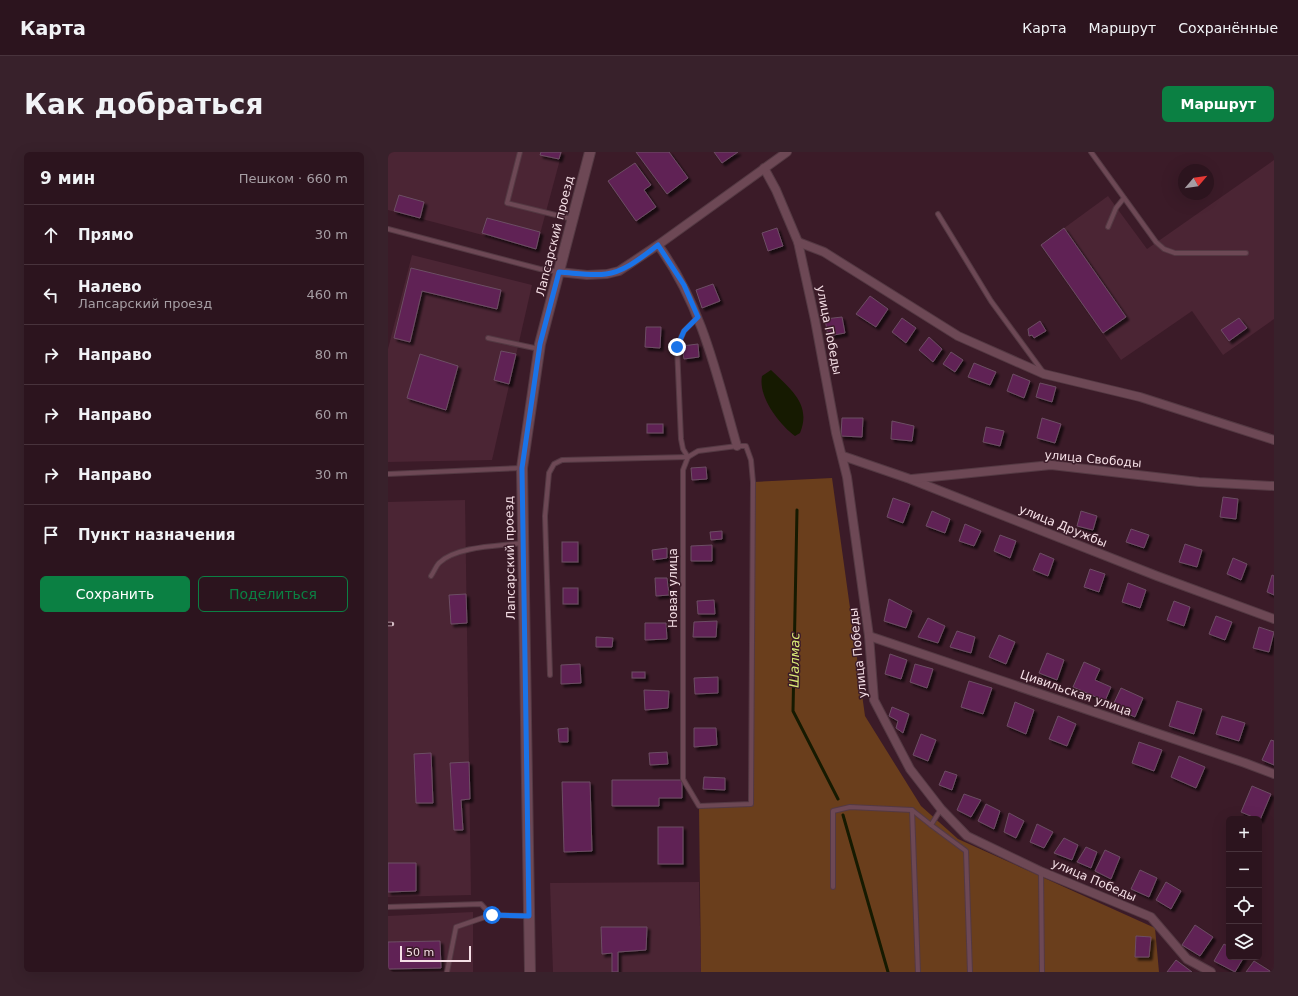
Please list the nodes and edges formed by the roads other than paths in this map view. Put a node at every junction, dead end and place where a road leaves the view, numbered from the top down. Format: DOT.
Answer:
graph roads {
  1 [pos="520,152"];
  2 [pos="590,152"];
  3 [pos="787,152"];
  4 [pos="1091,152"];
  5 [pos="764,168"];
  6 [pos="1124,198"];
  7 [pos="938,214"];
  8 [pos="572,219"];
  9 [pos="1108,227"];
  10 [pos="388,229"];
  11 [pos="798,242"];
  12 [pos="658,245"];
  13 [pos="1246,253"];
  14 [pos="559,272"];
  15 [pos="698,317"];
  16 [pos="488,338"];
  17 [pos="539,349"];
  18 [pos="1044,374"];
  19 [pos="1274,440"];
  20 [pos="737,446"];
  21 [pos="843,456"];
  22 [pos="688,457"];
  23 [pos="522,468"];
  24 [pos="388,474"];
  25 [pos="910,479"];
  26 [pos="1274,486"];
  27 [pos="523,543"];
  28 [pos="431,576"];
  29 [pos="1274,619"];
  30 [pos="869,636"];
  31 [pos="550,675"];
  32 [pos="1274,774"];
  33 [pos="941,809"];
  34 [pos="912,810"];
  35 [pos="931,825"];
  36 [pos="1040,871"];
  37 [pos="832,887"];
  38 [pos="388,907"];
  39 [pos="492,915"];
  40 [pos="529,916"];
  41 [pos="447,972"];
  42 [pos="530,972"];
  43 [pos="918,972"];
  44 [pos="970,972"];
  45 [pos="1042,972"];
  46 [pos="1211,972"];
  1 -- 8 [label="lane"];
  2 -- 8 [label="street, Лапсарский проезд"];
  3 -- 5 [label="street"];
  4 -- 6 [label="lane"];
  5 -- 11 [label="street, улица Победы"];
  5 -- 12 [label="street"];
  6 -- 9 [label="lane"];
  6 -- 13 [label="lane"];
  7 -- 18 [label="lane"];
  8 -- 14 [label="street, Лапсарский проезд"];
  10 -- 14 [label="lane"];
  11 -- 18 [label="street"];
  11 -- 21 [label="street, улица Победы"];
  12 -- 14 [label="street"];
  12 -- 15 [label="street"];
  14 -- 17 [label="street, Лапсарский проезд"];
  15 -- 20 [label="street"];
  15 -- 22 [label="lane"];
  16 -- 17 [label="lane"];
  17 -- 23 [label="street, Лапсарский проезд"];
  18 -- 19 [label="street"];
  20 -- 22 [label="lane"];
  20 -- 22 [label="lane, Новая улица"];
  21 -- 25 [label="street, улица Дружбы"];
  21 -- 30 [label="street, улица Победы"];
  22 -- 31 [label="lane"];
  23 -- 24 [label="lane"];
  23 -- 27 [label="street, Лапсарский проезд"];
  25 -- 26 [label="street, улица Свободы"];
  25 -- 29 [label="street, улица Дружбы"];
  27 -- 28 [label="lane"];
  27 -- 40 [label="street, Лапсарский проезд"];
  30 -- 32 [label="street, Цивильская улица"];
  30 -- 33 [label="street, улица Победы"];
  33 -- 35 [label="lane"];
  33 -- 36 [label="street, улица Победы"];
  34 -- 35 [label="lane"];
  34 -- 37 [label="lane"];
  34 -- 43 [label="lane"];
  35 -- 44 [label="lane"];
  36 -- 45 [label="lane"];
  36 -- 46 [label="street, улица Победы"];
  38 -- 39 [label="lane"];
  39 -- 40 [label="lane"];
  39 -- 41 [label="lane"];
  40 -- 42 [label="street, Лапсарский проезд"];
}
